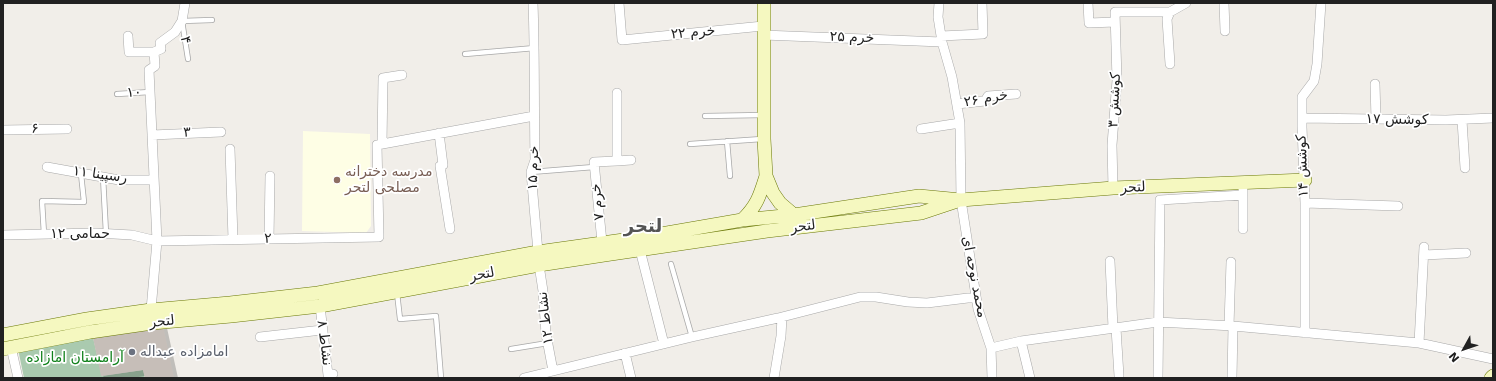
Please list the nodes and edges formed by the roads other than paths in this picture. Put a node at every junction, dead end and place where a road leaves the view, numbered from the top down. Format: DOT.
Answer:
graph roads {
  1 [pos="185,3"];
  2 [pos="533,3"];
  3 [pos="619,3"];
  4 [pos="764,3"];
  5 [pos="939,3"];
  6 [pos="982,3"];
  7 [pos="1088,3"];
  8 [pos="1186,3"];
  9 [pos="1224,3"];
  10 [pos="1321,3"];
  11 [pos="1170,12"];
  12 [pos="1115,17"];
  13 [pos="212,20"];
  14 [pos="182,21"];
  15 [pos="763,31"];
  16 [pos="1225,31"];
  17 [pos="128,36"];
  18 [pos="941,39"];
  19 [pos="534,48"];
  20 [pos="154,52"];
  21 [pos="465,54"];
  22 [pos="188,59"];
  23 [pos="1170,64"];
  24 [pos="402,75"];
  25 [pos="1375,84"];
  26 [pos="150,92"];
  27 [pos="617,93"];
  28 [pos="117,94"];
  29 [pos="1016,94"];
  30 [pos="957,104"];
  31 [pos="764,114"];
  32 [pos="534,116"];
  33 [pos="705,116"];
  34 [pos="1302,118"];
  35 [pos="1493,118"];
  36 [pos="1376,119"];
  37 [pos="1462,120"];
  38 [pos="960,123"];
  39 [pos="67,129"];
  40 [pos="921,129"];
  41 [pos="3,130"];
  42 [pos="221,132"];
  43 [pos="439,133"];
  44 [pos="152,135"];
  45 [pos="764,139"];
  46 [pos="727,141"];
  47 [pos="382,144"];
  48 [pos="690,144"];
  49 [pos="230,149"];
  50 [pos="631,160"];
  51 [pos="617,161"];
  52 [pos="594,165"];
  53 [pos="47,167"];
  54 [pos="1465,168"];
  55 [pos="531,172"];
  56 [pos="81,174"];
  57 [pos="103,176"];
  58 [pos="270,176"];
  59 [pos="730,176"];
  60 [pos="766,176"];
  61 [pos="154,180"];
  62 [pos="1304,180"];
  63 [pos="1113,188"];
  64 [pos="1243,189"];
  65 [pos="961,200"];
  66 [pos="1305,203"];
  67 [pos="1398,206"];
  68 [pos="794,215"];
  69 [pos="742,220"];
  70 [pos="450,229"];
  71 [pos="1243,229"];
  72 [pos="106,233"];
  73 [pos="44,234"];
  74 [pos="3,235"];
  75 [pos="233,239"];
  76 [pos="269,239"];
  77 [pos="157,241"];
  78 [pos="602,242"];
  79 [pos="640,250"];
  80 [pos="1466,253"];
  81 [pos="538,259"];
  82 [pos="1110,261"];
  83 [pos="1231,262"];
  84 [pos="671,264"];
  85 [pos="396,291"];
  86 [pos="976,297"];
  87 [pos="230,303"];
  88 [pos="320,306"];
  89 [pos="152,316"];
  90 [pos="231,316"];
  91 [pos="782,318"];
  92 [pos="1158,322"];
  93 [pos="1231,326"];
  94 [pos="1115,328"];
  95 [pos="322,330"];
  96 [pos="1305,333"];
  97 [pos="3,336"];
  98 [pos="260,337"];
  99 [pos="692,337"];
  100 [pos="1022,341"];
  101 [pos="548,343"];
  102 [pos="1419,343"];
  103 [pos="664,344"];
  104 [pos="7,348"];
  105 [pos="991,348"];
  106 [pos="511,349"];
  107 [pos="625,354"];
  108 [pos="1493,359"];
  109 [pos="553,371"];
  110 [pos="333,374"];
  111 [pos="1119,376"];
  112 [pos="18,378"];
  113 [pos="441,378"];
  114 [pos="524,378"];
  115 [pos="631,378"];
  116 [pos="774,378"];
  117 [pos="992,378"];
  118 [pos="1030,378"];
  119 [pos="1158,378"];
  120 [pos="1232,378"];
  1 -- 14 [label="street"];
  2 -- 19 [label="street, خرم ۱۵"];
  3 -- 15 [label="street, خرم ۲۲"];
  4 -- 15 [label="street"];
  5 -- 18 [label="street, محمد نوحه ای"];
  6 -- 18 [label="street, خرم ۲۵"];
  7 -- 12 [label="street"];
  8 -- 11 [label="street"];
  9 -- 16 [label="street"];
  10 -- 34 [label="street, کوشش ۱۴"];
  11 -- 12 [label="street"];
  11 -- 23 [label="street"];
  12 -- 63 [label="street, کوشش ۳"];
  13 -- 14 [label="lane"];
  14 -- 20 [label="street"];
  14 -- 22 [label="lane, ۴"];
  15 -- 18 [label="street, خرم ۲۵"];
  15 -- 31 [label="street"];
  17 -- 20 [label="street"];
  18 -- 30 [label="street, محمد نوحه ای"];
  19 -- 21 [label="lane"];
  19 -- 32 [label="street, خرم ۱۵"];
  20 -- 26 [label="street"];
  24 -- 47 [label="street"];
  25 -- 36 [label="street"];
  26 -- 28 [label="lane, ۱۰"];
  26 -- 44 [label="street"];
  27 -- 51 [label="street"];
  29 -- 30 [label="street, خرم ۲۶"];
  30 -- 38 [label="street, محمد نوحه ای"];
  31 -- 33 [label="lane"];
  31 -- 45 [label="street"];
  32 -- 43 [label="street"];
  32 -- 55 [label="street, خرم ۱۵"];
  34 -- 36 [label="street, کوشش ۱۷"];
  34 -- 62 [label="street, کوشش ۱۴"];
  35 -- 37 [label="street, کوشش ۱۷"];
  36 -- 37 [label="street, کوشش ۱۷"];
  37 -- 54 [label="street"];
  38 -- 40 [label="street"];
  38 -- 65 [label="street, محمد نوحه ای"];
  39 -- 41 [label="street, ۶"];
  42 -- 44 [label="street, ۳"];
  43 -- 47 [label="street"];
  43 -- 70 [label="street"];
  44 -- 61 [label="street"];
  45 -- 46 [label="lane"];
  45 -- 60 [label="street"];
  46 -- 48 [label="lane"];
  46 -- 59 [label="lane"];
  47 -- 76 [label="street, ۲"];
  49 -- 75 [label="street"];
  50 -- 51 [label="street"];
  51 -- 52 [label="street"];
  52 -- 55 [label="lane"];
  52 -- 78 [label="street, خرم ۷"];
  53 -- 56 [label="street, رسپینا ۱۱"];
  55 -- 81 [label="street, خرم ۱۵"];
  56 -- 57 [label="street, رسپینا ۱۱"];
  56 -- 73 [label="lane"];
  57 -- 61 [label="street, رسپینا ۱۱"];
  57 -- 72 [label="lane"];
  58 -- 76 [label="street"];
  60 -- 68 [label="street"];
  60 -- 69 [label="street"];
  61 -- 77 [label="street"];
  62 -- 64 [label="street, لتحر"];
  62 -- 66 [label="street, کوشش ۱۴"];
  63 -- 64 [label="street, لتحر"];
  63 -- 65 [label="street, لتحر"];
  64 -- 71 [label="street"];
  64 -- 92 [label="street"];
  65 -- 68 [label="street, لتحر"];
  65 -- 79 [label="street, لتحر"];
  65 -- 86 [label="street, محمد نوحه ای"];
  66 -- 67 [label="street"];
  66 -- 96 [label="street, کوشش ۱۴"];
  68 -- 69 [label="street, لتحر"];
  69 -- 78 [label="street, لتحر"];
  72 -- 73 [label="street, حمامی ۱۲"];
  72 -- 77 [label="street, حمامی ۱۲"];
  73 -- 74 [label="street, حمامی ۱۲"];
  75 -- 76 [label="street, ۲"];
  75 -- 77 [label="street, ۲"];
  77 -- 89 [label="street"];
  78 -- 81 [label="street, لتحر"];
  79 -- 81 [label="street, لتحر"];
  79 -- 103 [label="street"];
  80 -- 102 [label="street"];
  81 -- 85 [label="street, لتحر"];
  81 -- 87 [label="street, لتحر"];
  81 -- 101 [label="street, نشاط ۱۲"];
  82 -- 94 [label="street"];
  83 -- 93 [label="street"];
  84 -- 99 [label="lane"];
  85 -- 88 [label="street, لتحر"];
  85 -- 113 [label="lane"];
  86 -- 91 [label="street"];
  86 -- 105 [label="street, محمد نوحه ای"];
  87 -- 89 [label="street, لتحر"];
  87 -- 90 [label="street"];
  88 -- 90 [label="street, لتحر"];
  88 -- 95 [label="street, نشاط ۸"];
  89 -- 90 [label="street, لتحر"];
  89 -- 97 [label="street, لتحر"];
  89 -- 104 [label="street, لتحر"];
  91 -- 99 [label="street"];
  91 -- 116 [label="street"];
  92 -- 93 [label="street"];
  92 -- 94 [label="street"];
  92 -- 119 [label="street"];
  93 -- 96 [label="street"];
  93 -- 120 [label="street"];
  94 -- 100 [label="street"];
  94 -- 111 [label="street"];
  95 -- 98 [label="street"];
  95 -- 110 [label="street, نشاط ۸"];
  96 -- 102 [label="street"];
  99 -- 103 [label="street"];
  100 -- 105 [label="street"];
  100 -- 118 [label="street"];
  101 -- 106 [label="lane"];
  101 -- 109 [label="street, نشاط ۱۲"];
  102 -- 108 [label="street"];
  103 -- 107 [label="street"];
  104 -- 112 [label="street"];
  105 -- 117 [label="street, محمد نوحه ای"];
  107 -- 109 [label="street"];
  107 -- 115 [label="street"];
  109 -- 114 [label="street"];
}
